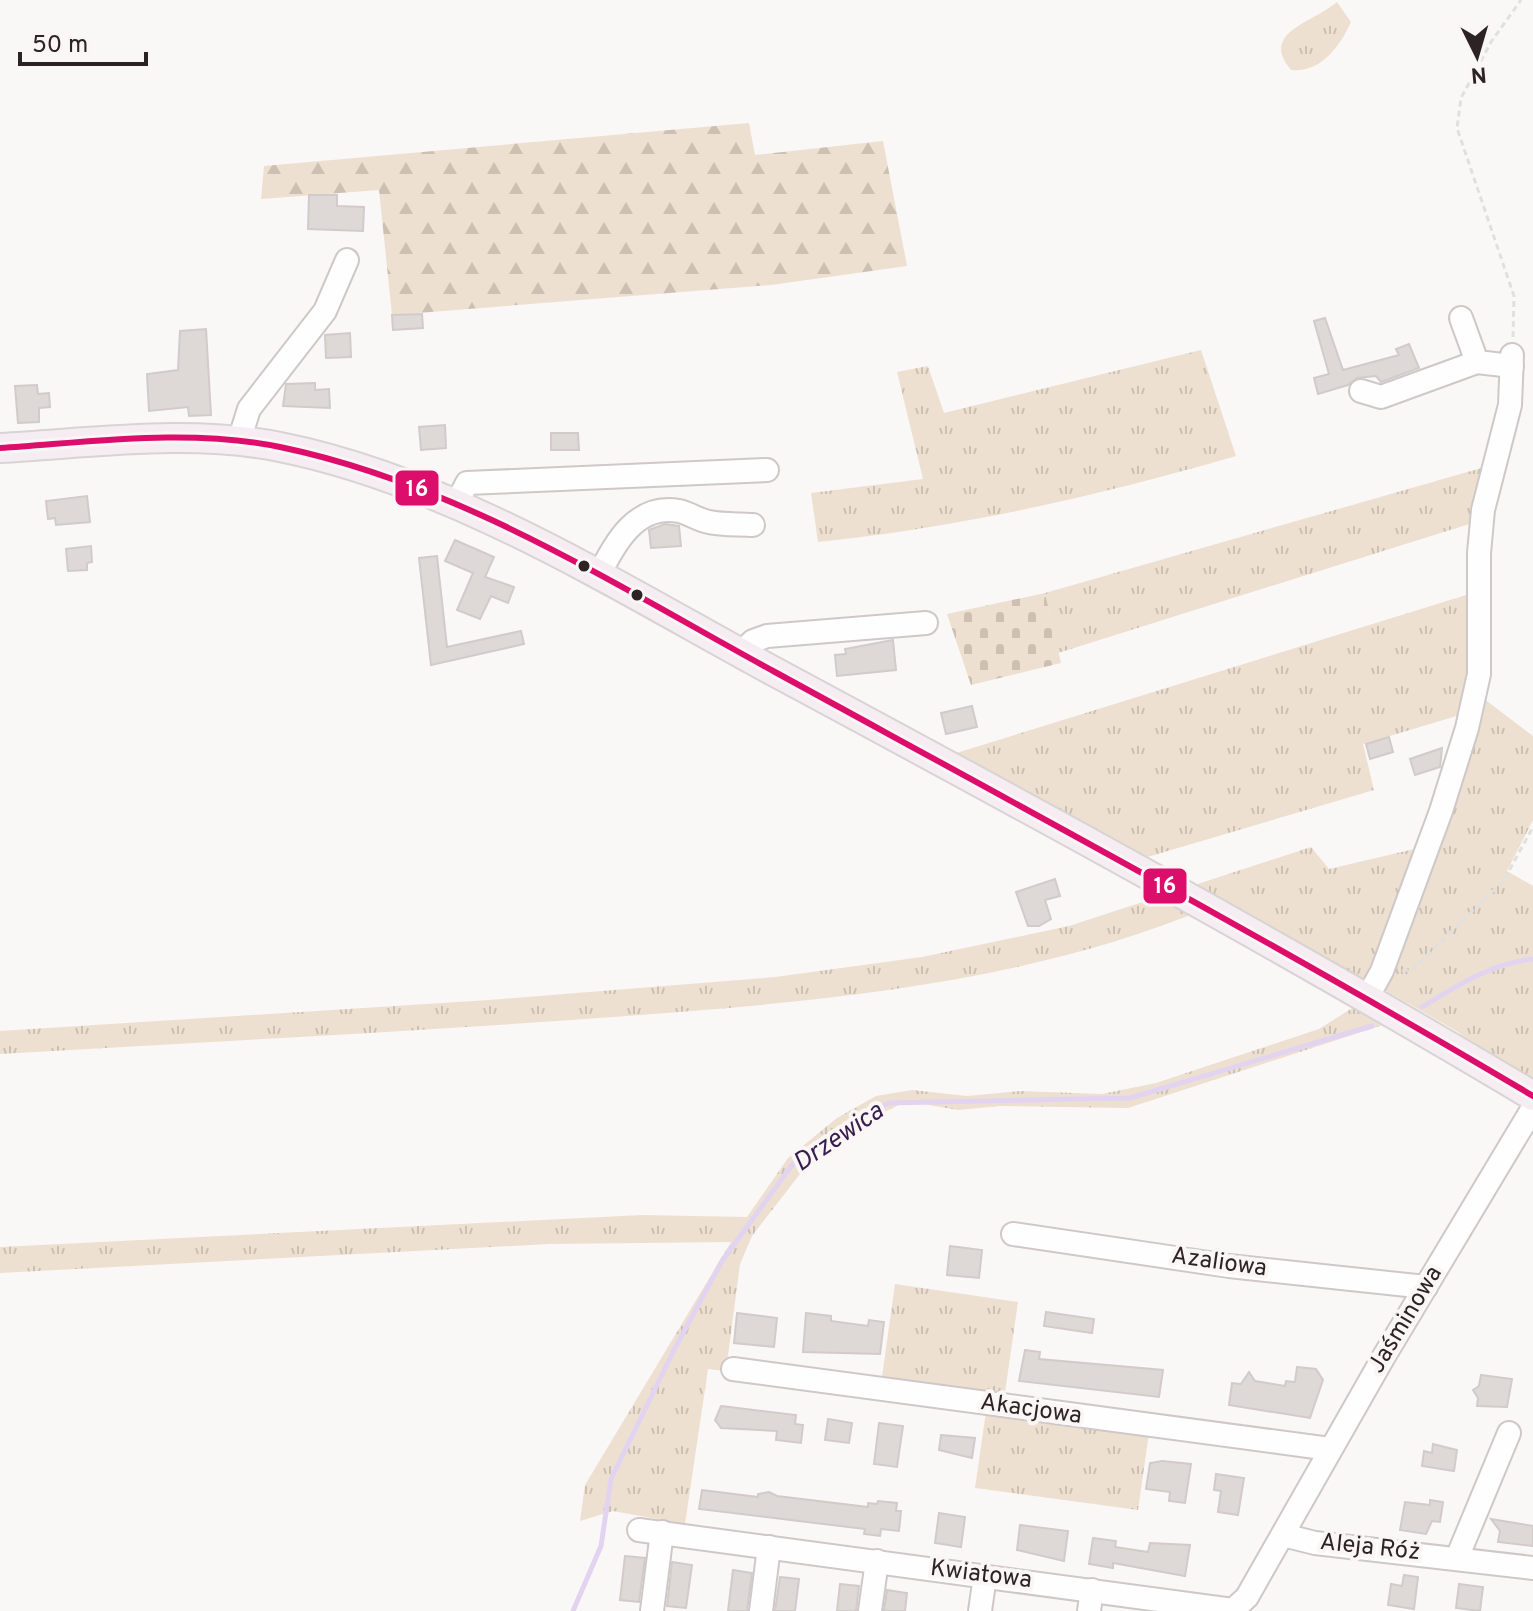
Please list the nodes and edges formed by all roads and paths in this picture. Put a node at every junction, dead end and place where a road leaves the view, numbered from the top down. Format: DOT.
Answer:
graph roads {
  1 [pos="1521,0"];
  2 [pos="347,260"];
  3 [pos="1461,318"];
  4 [pos="1512,361"];
  5 [pos="1477,362"];
  6 [pos="1361,391"];
  7 [pos="239,441"];
  8 [pos="0,448"];
  9 [pos="767,470"];
  10 [pos="455,506"];
  11 [pos="753,525"];
  12 [pos="598,577"];
  13 [pos="926,623"];
  14 [pos="741,653"];
  15 [pos="1533,827"];
  16 [pos="1373,987"];
  17 [pos="1533,1096"];
  18 [pos="1533,1108"];
  19 [pos="1013,1234"];
  20 [pos="1426,1287"];
  21 [pos="733,1369"];
  22 [pos="1509,1433"];
  23 [pos="1330,1449"];
  24 [pos="639,1530"];
  25 [pos="662,1532"];
  26 [pos="1283,1535"];
  27 [pos="769,1547"];
  28 [pos="1457,1558"];
  29 [pos="877,1561"];
  30 [pos="1533,1568"];
  31 [pos="985,1576"];
  32 [pos="1091,1600"];
  33 [pos="652,1611"];
  34 [pos="761,1611"];
  35 [pos="870,1611"];
  36 [pos="980,1611"];
  1 -- 4 [label="path"];
  2 -- 7 [label="street"];
  3 -- 5 [label="street"];
  4 -- 5 [label="street"];
  4 -- 16 [label="street"];
  5 -- 6 [label="street"];
  7 -- 8 [label="main road"];
  7 -- 10 [label="main road"];
  9 -- 10 [label="street"];
  10 -- 12 [label="main road"];
  11 -- 12 [label="street"];
  12 -- 14 [label="main road"];
  13 -- 14 [label="street"];
  14 -- 16 [label="main road"];
  15 -- 16 [label="path"];
  16 -- 17 [label="main road"];
  18 -- 20 [label="street, Jaśminowa"];
  19 -- 20 [label="street, Azaliowa"];
  20 -- 23 [label="street, Jaśminowa"];
  21 -- 23 [label="street, Akacjowa"];
  22 -- 28 [label="street"];
  23 -- 26 [label="street, Jaśminowa"];
  24 -- 25 [label="street, Kwiatowa"];
  25 -- 27 [label="street, Kwiatowa"];
  25 -- 33 [label="street"];
  26 -- 28 [label="street, Aleja Róż"];
  26 -- 32 [label="street, Kwiatowa"];
  27 -- 29 [label="street, Kwiatowa"];
  27 -- 34 [label="street"];
  28 -- 30 [label="street, Aleja Róż"];
  29 -- 31 [label="street, Kwiatowa"];
  29 -- 35 [label="street"];
  31 -- 32 [label="street, Kwiatowa"];
  31 -- 36 [label="street"];
}
